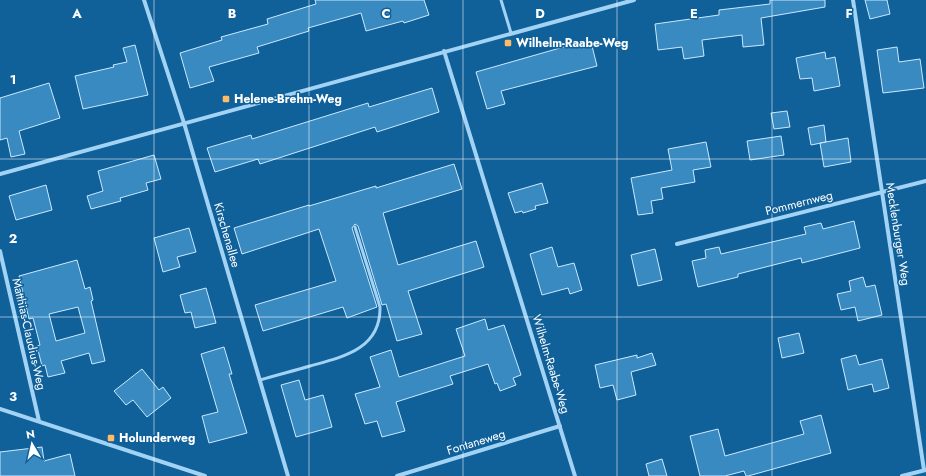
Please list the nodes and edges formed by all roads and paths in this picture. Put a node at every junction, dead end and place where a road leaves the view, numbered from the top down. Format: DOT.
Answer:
graph roads {
  1 [pos="144,0"];
  2 [pos="501,0"];
  3 [pos="634,0"];
  4 [pos="853,0"];
  5 [pos="511,33"];
  6 [pos="444,51"];
  7 [pos="184,123"];
  8 [pos="0,174"];
  9 [pos="926,181"];
  10 [pos="881,192"];
  11 [pos="356,227"];
  12 [pos="677,244"];
  13 [pos="0,251"];
  14 [pos="260,380"];
  15 [pos="0,409"];
  16 [pos="39,421"];
  17 [pos="560,426"];
  18 [pos="925,470"];
  19 [pos="205,476"];
  20 [pos="288,476"];
  21 [pos="398,476"];
  22 [pos="575,476"];
  23 [pos="902,476"];
  1 -- 7 [label="street, Kirschenallee"];
  2 -- 5 [label="lane"];
  3 -- 5 [label="street"];
  4 -- 10 [label="street, Mecklenburger Weg"];
  5 -- 6 [label="street"];
  6 -- 7 [label="street"];
  6 -- 17 [label="street, Wilhelm-Raabe-Weg"];
  7 -- 8 [label="street"];
  7 -- 14 [label="street, Kirschenallee"];
  9 -- 10 [label="street, Pommernweg"];
  10 -- 12 [label="street, Pommernweg"];
  10 -- 18 [label="street, Mecklenburger Weg"];
  11 -- 14 [label="lane"];
  13 -- 16 [label="street, Matthias-Claudius-Weg"];
  14 -- 20 [label="street, Kirschenallee"];
  15 -- 16 [label="street"];
  16 -- 19 [label="street"];
  17 -- 21 [label="street, Fontaneweg"];
  17 -- 22 [label="street, Wilhelm-Raabe-Weg"];
  18 -- 23 [label="street"];
}
